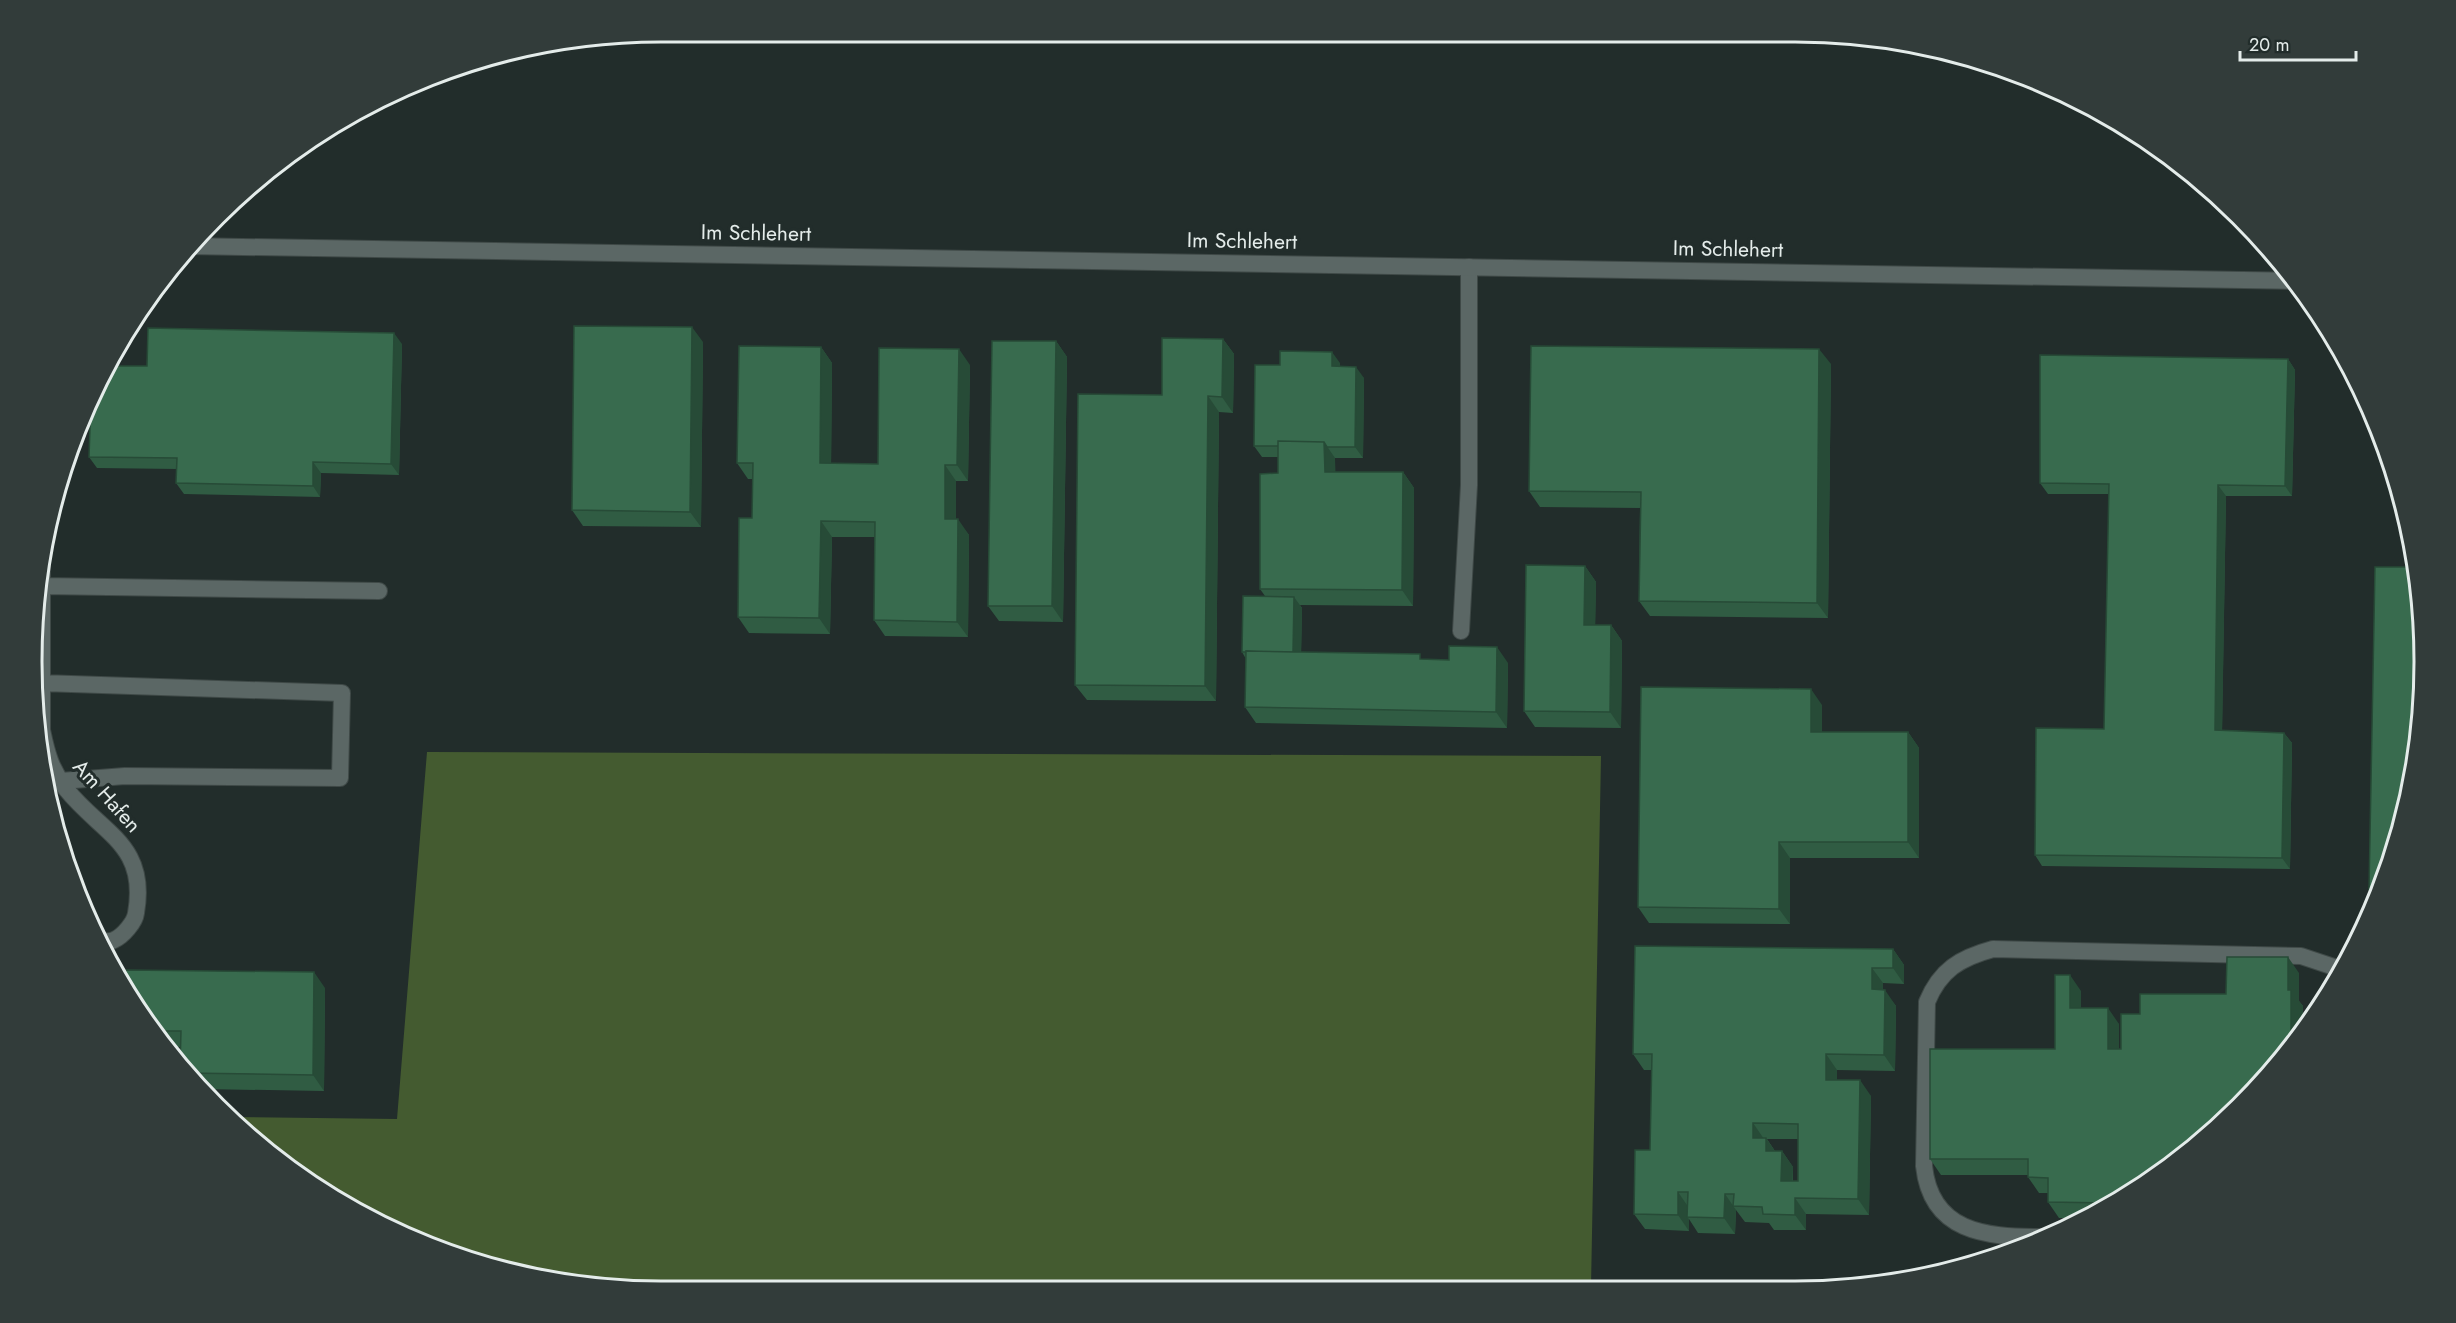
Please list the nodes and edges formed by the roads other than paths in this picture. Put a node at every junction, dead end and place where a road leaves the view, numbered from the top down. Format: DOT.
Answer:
graph roads {
  1 [pos="202,246"];
  2 [pos="1469,267"];
  3 [pos="2282,280"];
  4 [pos="46,586"];
  5 [pos="379,591"];
  6 [pos="1461,631"];
  7 [pos="42,683"];
  8 [pos="51,765"];
  9 [pos="61,781"];
  10 [pos="109,940"];
  11 [pos="2333,967"];
  12 [pos="2024,1237"];
  1 -- 2 [label="street, Im Schlehert"];
  2 -- 3 [label="street, Im Schlehert"];
  2 -- 6 [label="street"];
  4 -- 5 [label="street"];
  7 -- 9 [label="street"];
  8 -- 9 [label="street, Am Hafen"];
  9 -- 10 [label="street, Am Hafen"];
  11 -- 12 [label="street"];
}
